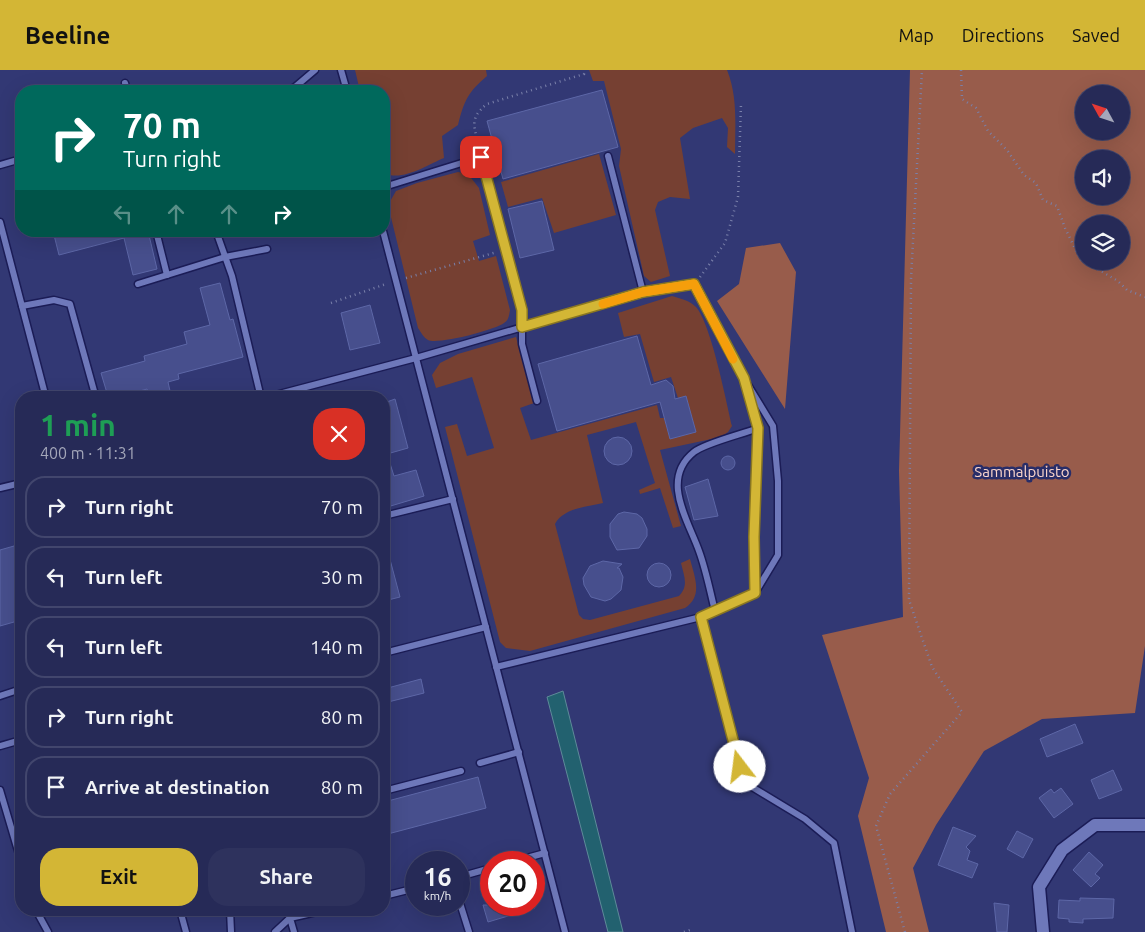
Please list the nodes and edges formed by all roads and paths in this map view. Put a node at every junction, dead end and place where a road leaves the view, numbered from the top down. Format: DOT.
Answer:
graph roads {
  1 [pos="315,70"];
  2 [pos="341,70"];
  3 [pos="584,70"];
  4 [pos="922,70"];
  5 [pos="961,70"];
  6 [pos="297,85"];
  7 [pos="345,85"];
  8 [pos="741,104"];
  9 [pos="608,156"];
  10 [pos="481,157"];
  11 [pos="15,161"];
  12 [pos="0,165"];
  13 [pos="390,185"];
  14 [pos="0,222"];
  15 [pos="158,237"];
  16 [pos="218,237"];
  17 [pos="385,237"];
  18 [pos="267,249"];
  19 [pos="505,249"];
  20 [pos="225,257"];
  21 [pos="167,275"];
  22 [pos="396,281"];
  23 [pos="138,284"];
  24 [pos="694,284"];
  25 [pos="643,292"];
  26 [pos="1145,297"];
  27 [pos="331,303"];
  28 [pos="22,306"];
  29 [pos="522,327"];
  30 [pos="416,358"];
  31 [pos="744,378"];
  32 [pos="44,391"];
  33 [pos="94,391"];
  34 [pos="261,391"];
  35 [pos="290,391"];
  36 [pos="537,401"];
  37 [pos="758,428"];
  38 [pos="15,484"];
  39 [pos="0,488"];
  40 [pos="453,499"];
  41 [pos="390,515"];
  42 [pos="755,593"];
  43 [pos="715,611"];
  44 [pos="701,617"];
  45 [pos="486,627"];
  46 [pos="390,651"];
  47 [pos="496,667"];
  48 [pos="15,691"];
  49 [pos="0,696"];
  50 [pos="15,742"];
  51 [pos="0,746"];
  52 [pos="518,752"];
  53 [pos="480,763"];
  54 [pos="461,770"];
  55 [pos="390,789"];
  56 [pos="0,790"];
  57 [pos="1145,825"];
  58 [pos="15,841"];
  59 [pos="544,851"];
  60 [pos="545,853"];
  61 [pos="405,891"];
  62 [pos="390,894"];
  63 [pos="39,916"];
  64 [pos="182,916"];
  65 [pos="230,916"];
  66 [pos="299,916"];
  67 [pos="464,916"];
  68 [pos="290,918"];
  69 [pos="690,930"];
  70 [pos="48,932"];
  71 [pos="186,932"];
  72 [pos="231,932"];
  73 [pos="275,932"];
  74 [pos="294,932"];
  75 [pos="469,932"];
  76 [pos="565,932"];
  77 [pos="684,932"];
  78 [pos="852,932"];
  79 [pos="905,932"];
  80 [pos="1043,932"];
  1 -- 6 [label="lane"];
  2 -- 7 [label="lane"];
  3 -- 10 [label="path"];
  4 -- 79 [label="path"];
  5 -- 26 [label="path"];
  8 -- 24 [label="path"];
  9 -- 25 [label="lane"];
  10 -- 13 [label="lane"];
  10 -- 19 [label="lane"];
  11 -- 12 [label="lane"];
  14 -- 28 [label="lane"];
  15 -- 21 [label="lane"];
  16 -- 20 [label="lane"];
  17 -- 22 [label="lane"];
  18 -- 20 [label="lane"];
  19 -- 22 [label="path"];
  19 -- 29 [label="lane"];
  20 -- 21 [label="lane"];
  20 -- 34 [label="lane"];
  21 -- 23 [label="lane"];
  22 -- 27 [label="path"];
  22 -- 30 [label="lane"];
  24 -- 25 [label="lane"];
  24 -- 31 [label="lane"];
  25 -- 29 [label="lane"];
  28 -- 32 [label="lane"];
  28 -- 33 [label="lane"];
  29 -- 30 [label="lane"];
  29 -- 36 [label="lane"];
  30 -- 35 [label="lane"];
  30 -- 40 [label="lane"];
  31 -- 37 [label="lane"];
  31 -- 42 [label="lane"];
  37 -- 42 [label="lane"];
  37 -- 43 [label="lane"];
  38 -- 39 [label="lane"];
  40 -- 41 [label="lane"];
  40 -- 45 [label="lane"];
  42 -- 43 [label="lane"];
  43 -- 44 [label="lane"];
  44 -- 47 [label="lane"];
  44 -- 78 [label="lane"];
  45 -- 46 [label="lane"];
  45 -- 47 [label="lane"];
  47 -- 52 [label="lane"];
  48 -- 49 [label="lane"];
  50 -- 51 [label="lane"];
  52 -- 53 [label="lane"];
  52 -- 59 [label="lane"];
  54 -- 55 [label="lane"];
  56 -- 58 [label="lane"];
  57 -- 80 [label="street"];
  60 -- 76 [label="lane"];
  61 -- 62 [label="lane"];
  63 -- 70 [label="lane"];
  64 -- 71 [label="lane"];
  65 -- 72 [label="lane"];
  66 -- 68 [label="lane"];
  67 -- 75 [label="lane"];
  68 -- 73 [label="lane"];
  68 -- 74 [label="lane"];
  69 -- 77 [label="path"];
}
